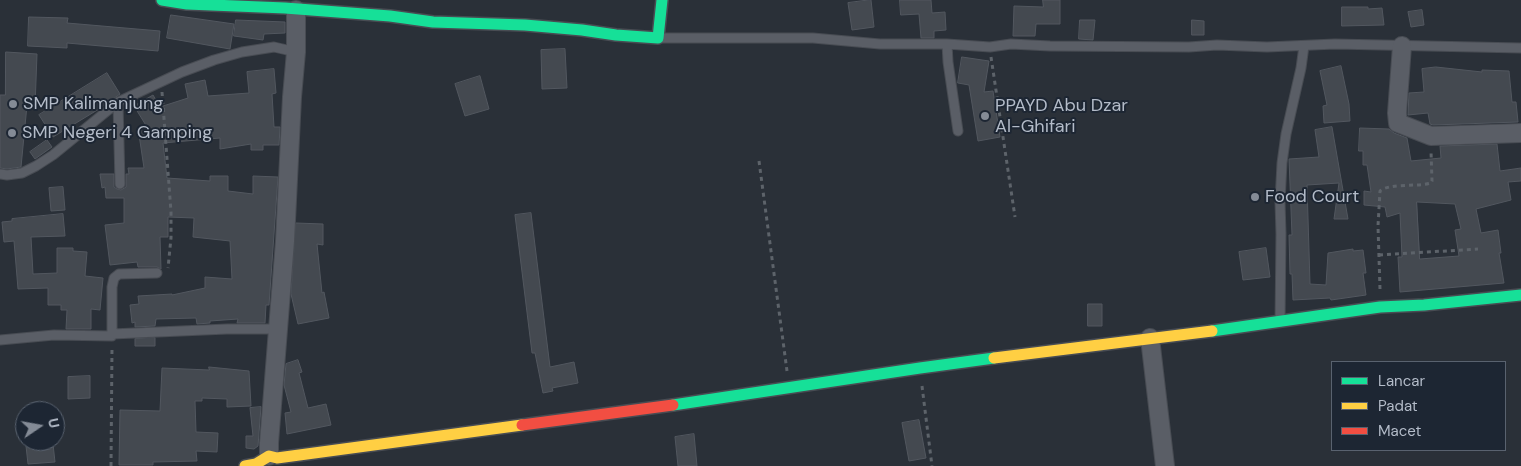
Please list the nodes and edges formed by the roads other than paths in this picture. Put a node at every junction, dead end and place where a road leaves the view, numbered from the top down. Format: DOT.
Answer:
graph roads {
  1 [pos="162,0"];
  2 [pos="662,0"];
  3 [pos="296,10"];
  4 [pos="658,38"];
  5 [pos="947,44"];
  6 [pos="1304,46"];
  7 [pos="1521,48"];
  8 [pos="1401,49"];
  9 [pos="296,52"];
  10 [pos="118,102"];
  11 [pos="958,131"];
  12 [pos="1521,133"];
  13 [pos="0,174"];
  14 [pos="120,184"];
  15 [pos="156,272"];
  16 [pos="1521,295"];
  17 [pos="1280,322"];
  18 [pos="278,329"];
  19 [pos="112,335"];
  20 [pos="1150,338"];
  21 [pos="0,340"];
  22 [pos="269,456"];
  23 [pos="245,466"];
  24 [pos="1165,466"];
  1 -- 3 [label="street"];
  2 -- 4 [label="street"];
  3 -- 4 [label="street"];
  3 -- 9 [label="street"];
  4 -- 5 [label="lane"];
  5 -- 6 [label="lane"];
  5 -- 11 [label="lane"];
  6 -- 8 [label="lane"];
  6 -- 17 [label="lane"];
  7 -- 8 [label="lane"];
  8 -- 12 [label="street"];
  9 -- 10 [label="lane"];
  9 -- 18 [label="street"];
  10 -- 13 [label="lane"];
  10 -- 14 [label="lane"];
  15 -- 19 [label="lane"];
  16 -- 17 [label="street"];
  17 -- 20 [label="street"];
  18 -- 19 [label="lane"];
  18 -- 22 [label="street"];
  19 -- 21 [label="lane"];
  20 -- 22 [label="street"];
  20 -- 24 [label="street"];
  22 -- 23 [label="street"];
}
